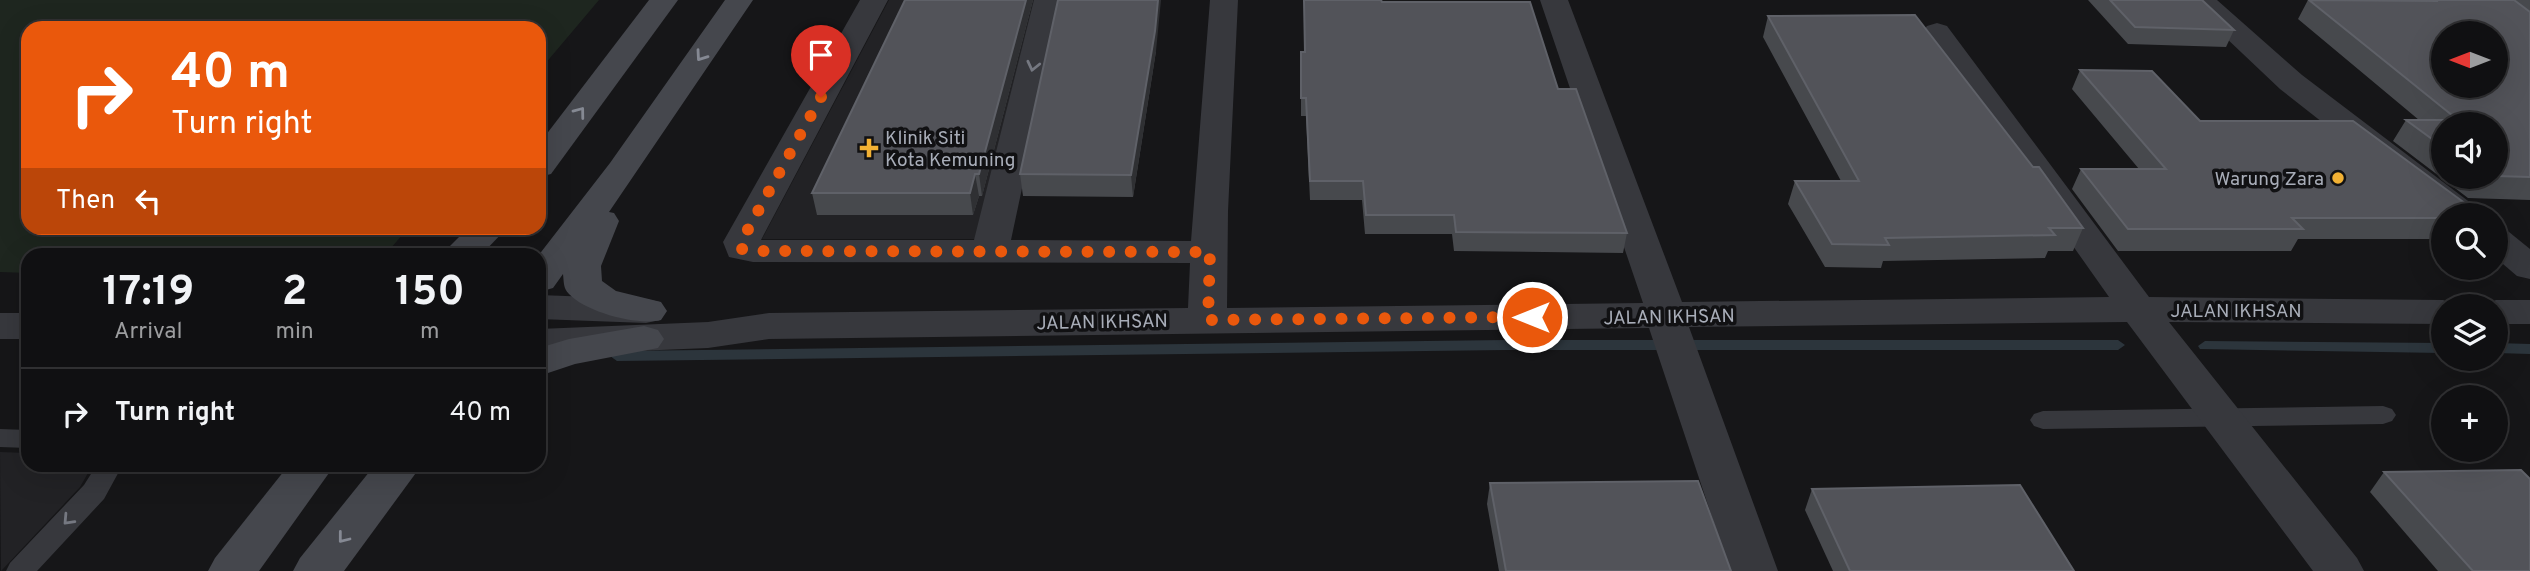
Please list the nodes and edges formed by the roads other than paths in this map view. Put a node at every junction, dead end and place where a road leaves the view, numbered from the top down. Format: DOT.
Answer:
graph roads {
  1 [pos="664,0"];
  2 [pos="739,0"];
  3 [pos="874,0"];
  4 [pos="1048,0"];
  5 [pos="1224,0"];
  6 [pos="1554,0"];
  7 [pos="2200,0"];
  8 [pos="1937,32"];
  9 [pos="546,158"];
  10 [pos="622,170"];
  11 [pos="2447,203"];
  12 [pos="483,235"];
  13 [pos="467,248"];
  14 [pos="990,250"];
  15 [pos="2508,250"];
  16 [pos="1210,252"];
  17 [pos="2530,268"];
  18 [pos="546,271"];
  19 [pos="546,308"];
  20 [pos="2137,309"];
  21 [pos="2431,312"];
  22 [pos="2508,312"];
  23 [pos="2530,312"];
  24 [pos="1208,320"];
  25 [pos="646,325"];
  26 [pos="0,326"];
  27 [pos="21,326"];
  28 [pos="1674,340"];
  29 [pos="546,341"];
  30 [pos="546,360"];
  31 [pos="2383,415"];
  32 [pos="2224,418"];
  33 [pos="2043,419"];
  34 [pos="0,438"];
  35 [pos="21,439"];
  36 [pos="106,472"];
  37 [pos="306,472"];
  38 [pos="392,477"];
  39 [pos="20,571"];
  40 [pos="232,571"];
  41 [pos="317,571"];
  42 [pos="1754,571"];
  43 [pos="2340,571"];
  9 -- 1 [label="main road, one-way"];
  2 -- 10 [label="main road, one-way"];
  3 -- 14 [label="street"];
  4 -- 14 [label="street, one-way"];
  5 -- 16 [label="street"];
  6 -- 28 [label="street"];
  7 -- 11 [label="street"];
  8 -- 20 [label="street"];
  10 -- 18 [label="main road"];
  10 -- 25 [label="main road"];
  12 -- 13 [label="main road"];
  14 -- 16 [label="street"];
  15 -- 17 [label="street"];
  16 -- 24 [label="street"];
  19 -- 25 [label="street, JALAN IKHSAN"];
  20 -- 21 [label="street, JALAN IKHSAN"];
  20 -- 28 [label="street, JALAN IKHSAN"];
  20 -- 32 [label="street"];
  22 -- 23 [label="street"];
  24 -- 25 [label="street, JALAN IKHSAN"];
  24 -- 28 [label="street, JALAN IKHSAN"];
  25 -- 29 [label="street, JALAN IKHSAN"];
  25 -- 30 [label="main road"];
  26 -- 27 [label="street"];
  28 -- 42 [label="street"];
  31 -- 32 [label="lane"];
  32 -- 33 [label="lane"];
  32 -- 43 [label="street"];
  34 -- 35 [label="lane"];
  36 -- 39 [label="lane, one-way"];
  37 -- 40 [label="main road"];
  38 -- 41 [label="main road, one-way"];
}
